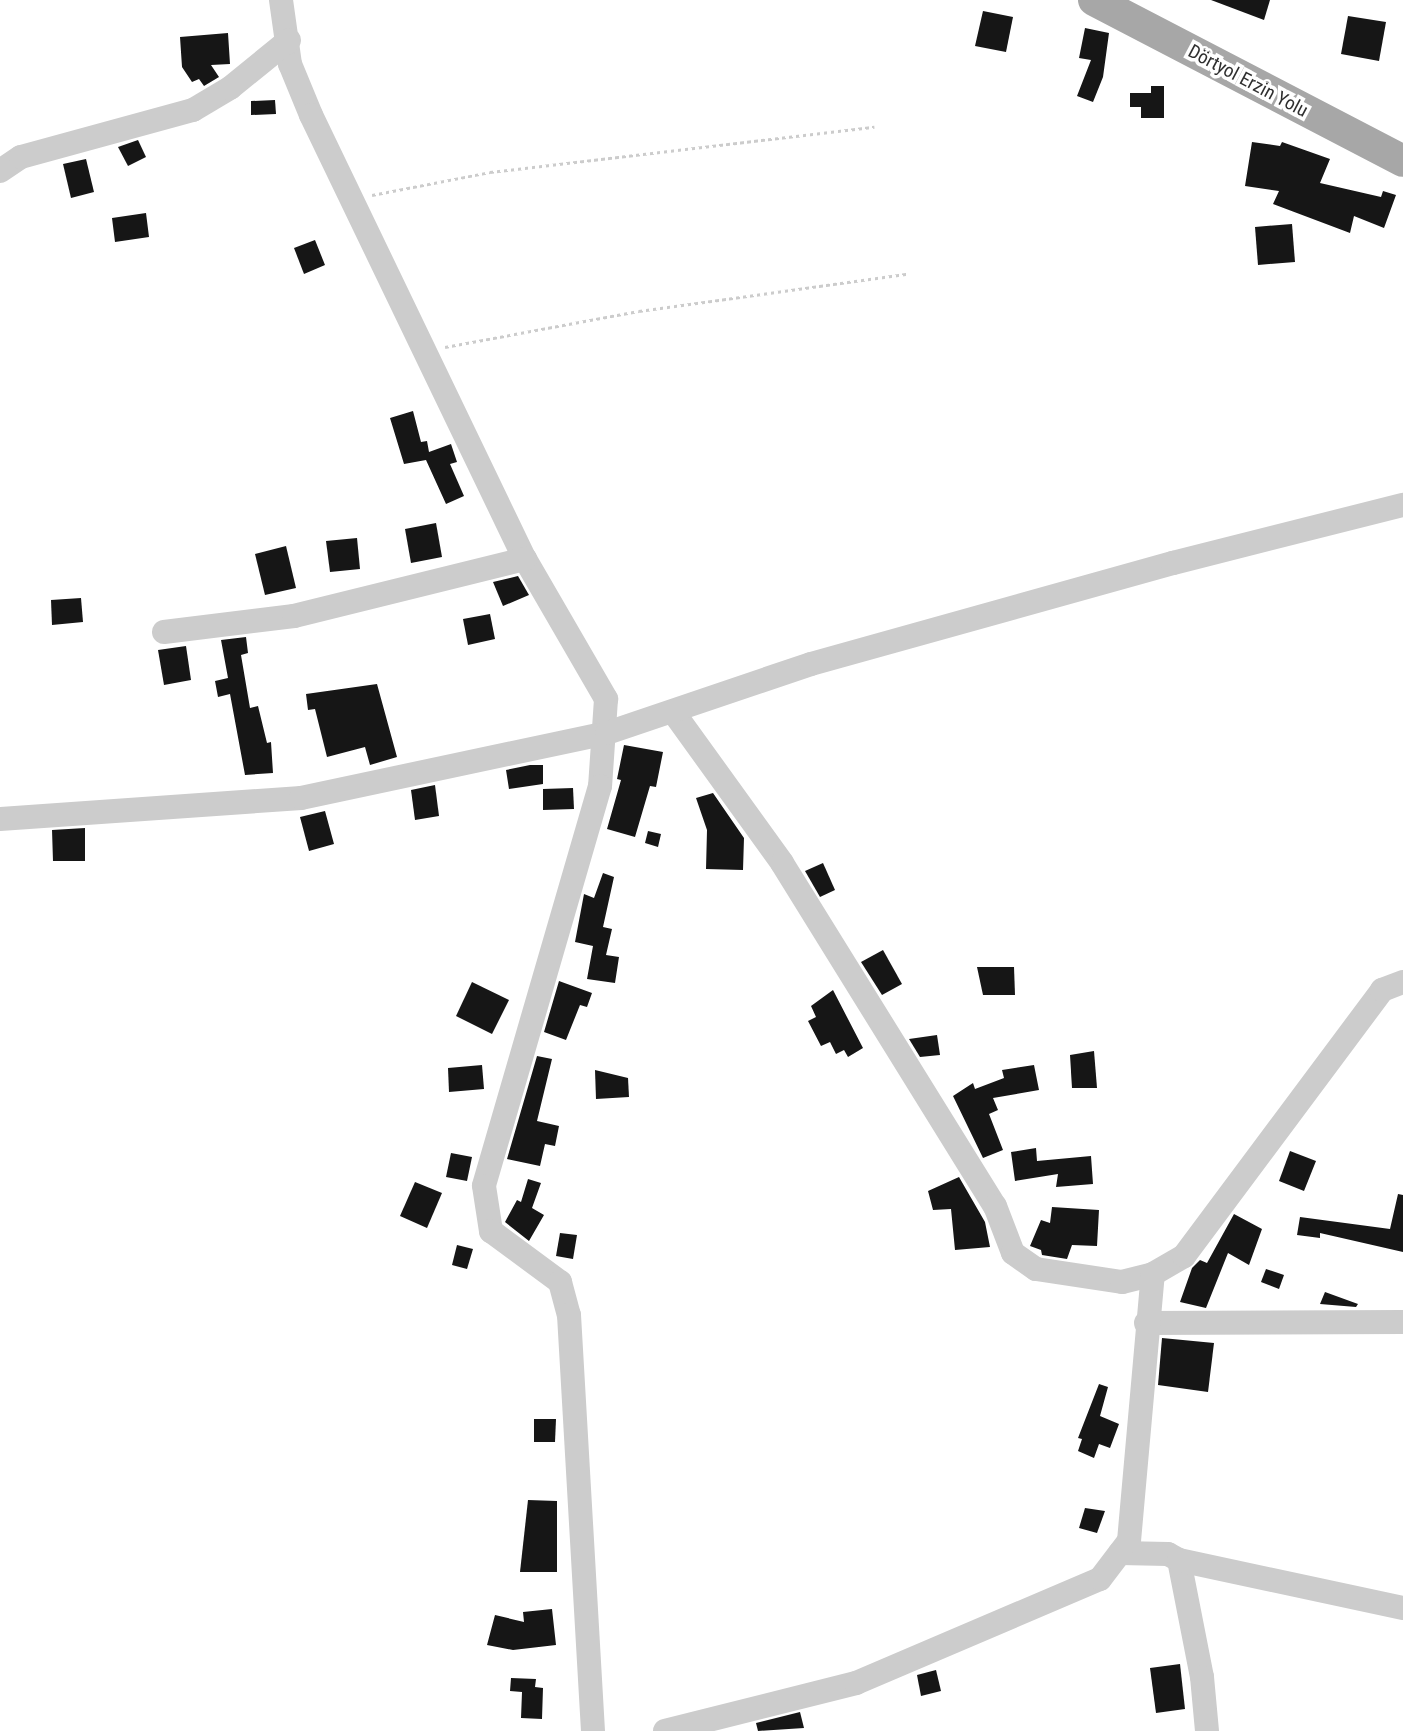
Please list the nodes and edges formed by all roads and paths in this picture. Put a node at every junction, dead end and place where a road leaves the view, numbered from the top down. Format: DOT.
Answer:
graph roads {
  1 [pos="281,0"];
  2 [pos="1094,0"];
  3 [pos="289,40"];
  4 [pos="874,127"];
  5 [pos="1403,161"];
  6 [pos="0,171"];
  7 [pos="351,199"];
  8 [pos="907,274"];
  9 [pos="425,350"];
  10 [pos="1403,505"];
  11 [pos="526,559"];
  12 [pos="164,632"];
  13 [pos="674,713"];
  14 [pos="607,733"];
  15 [pos="0,819"];
  16 [pos="1403,982"];
  17 [pos="1153,1274"];
  18 [pos="1403,1322"];
  19 [pos="1146,1323"];
  20 [pos="1120,1553"];
  21 [pos="1179,1559"];
  22 [pos="1403,1608"];
  23 [pos="593,1731"];
  24 [pos="665,1731"];
  25 [pos="1207,1731"];
  1 -- 3 [label="street"];
  2 -- 5 [label="main road, Dörtyol Erzin Yolu"];
  3 -- 6 [label="street"];
  3 -- 7 [label="street"];
  4 -- 7 [label="path"];
  7 -- 9 [label="street"];
  8 -- 9 [label="path"];
  9 -- 11 [label="street"];
  10 -- 13 [label="street"];
  11 -- 12 [label="street"];
  11 -- 14 [label="street"];
  13 -- 14 [label="street"];
  13 -- 17 [label="street"];
  14 -- 15 [label="street"];
  14 -- 23 [label="street"];
  16 -- 17 [label="street"];
  17 -- 19 [label="street"];
  18 -- 19 [label="street"];
  19 -- 20 [label="street"];
  20 -- 21 [label="street"];
  20 -- 24 [label="street"];
  21 -- 22 [label="street"];
  21 -- 25 [label="street"];
}
